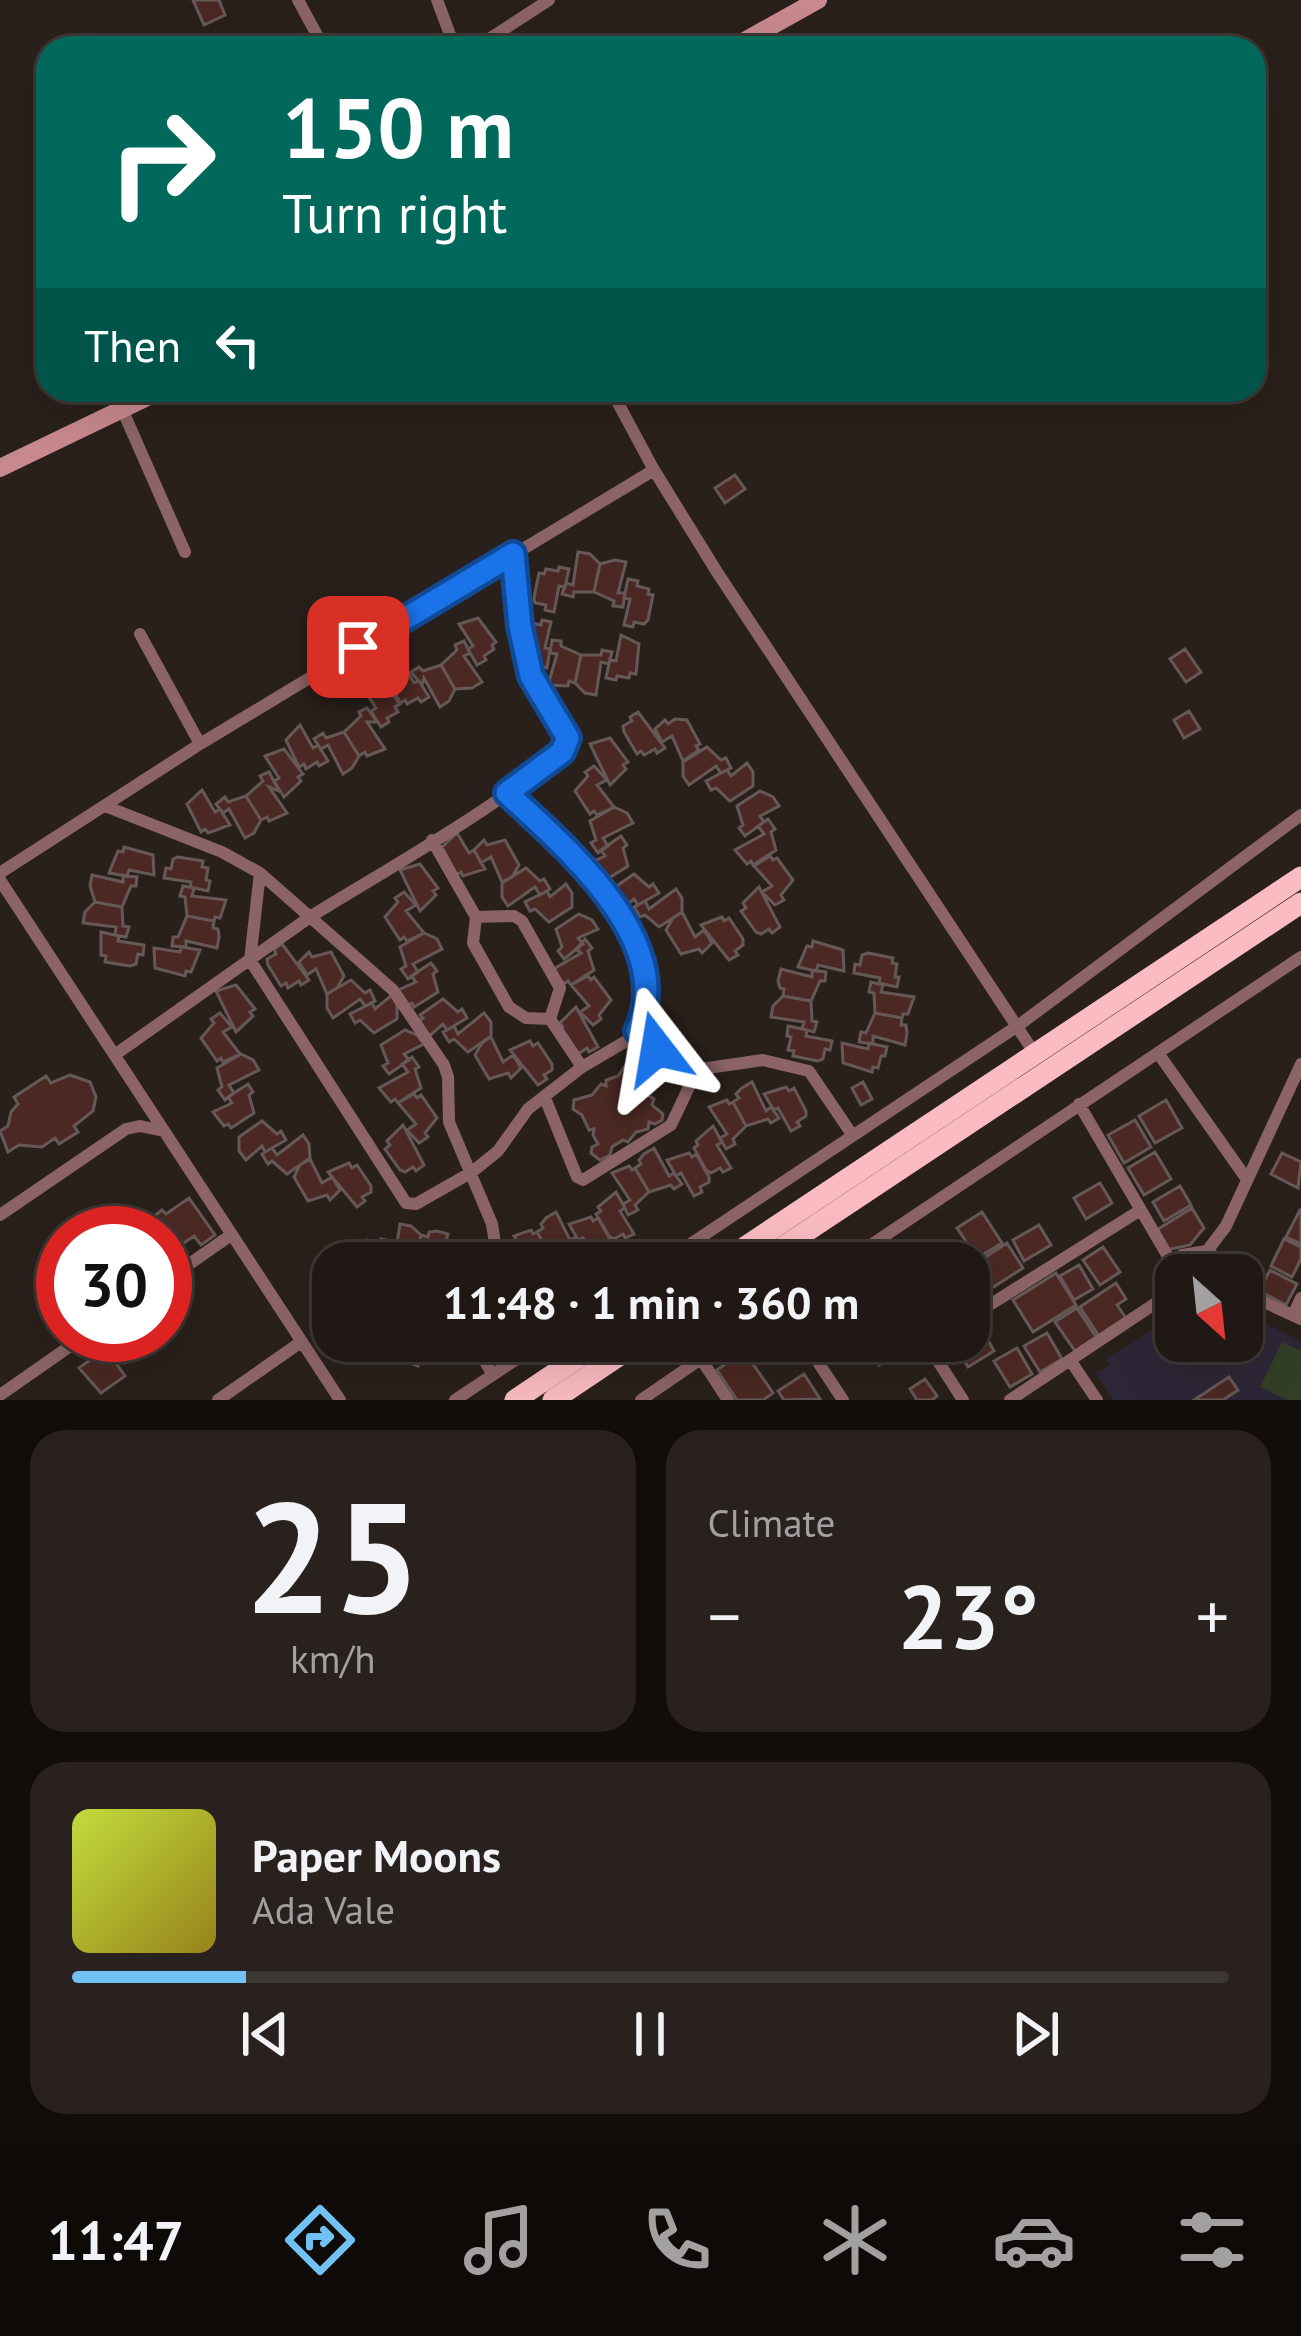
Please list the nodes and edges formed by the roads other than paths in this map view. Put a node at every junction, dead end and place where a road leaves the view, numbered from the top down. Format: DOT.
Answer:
graph roads {
  1 [pos="298,0"];
  2 [pos="437,0"];
  3 [pos="549,0"];
  4 [pos="818,0"];
  5 [pos="318,36"];
  6 [pos="450,36"];
  7 [pos="494,36"];
  8 [pos="754,36"];
  9 [pos="138,402"];
  10 [pos="617,402"];
  11 [pos="122,410"];
  12 [pos="0,468"];
  13 [pos="654,470"];
  14 [pos="185,552"];
  15 [pos="513,554"];
  16 [pos="140,634"];
  17 [pos="200,744"];
  18 [pos="507,793"];
  19 [pos="105,806"];
  20 [pos="1301,815"];
  21 [pos="432,841"];
  22 [pos="260,873"];
  23 [pos="0,876"];
  24 [pos="1301,877"];
  25 [pos="1301,903"];
  26 [pos="310,916"];
  27 [pos="476,917"];
  28 [pos="1301,957"];
  29 [pos="250,960"];
  30 [pos="550,1019"];
  31 [pos="1019,1025"];
  32 [pos="637,1031"];
  33 [pos="1158,1053"];
  34 [pos="116,1054"];
  35 [pos="1035,1054"];
  36 [pos="1301,1064"];
  37 [pos="583,1067"];
  38 [pos="697,1070"];
  39 [pos="545,1098"];
  40 [pos="1079,1104"];
  41 [pos="853,1136"];
  42 [pos="173,1141"];
  43 [pos="472,1172"];
  44 [pos="1246,1178"];
  45 [pos="1138,1210"];
  46 [pos="0,1215"];
  47 [pos="231,1235"];
  48 [pos="495,1242"];
  49 [pos="694,1242"];
  50 [pos="753,1242"];
  51 [pos="791,1242"];
  52 [pos="876,1242"];
  53 [pos="1207,1252"];
  54 [pos="1166,1254"];
  55 [pos="1187,1254"];
  56 [pos="1210,1254"];
  57 [pos="192,1262"];
  58 [pos="1301,1298"];
  59 [pos="1263,1302"];
  60 [pos="990,1305"];
  61 [pos="1155,1309"];
  62 [pos="1297,1317"];
  63 [pos="301,1342"];
  64 [pos="1070,1360"];
  65 [pos="47,1362"];
  66 [pos="485,1362"];
  67 [pos="512,1362"];
  68 [pos="571,1362"];
  69 [pos="610,1362"];
  70 [pos="697,1362"];
  71 [pos="703,1362"];
  72 [pos="818,1362"];
  73 [pos="940,1362"];
  74 [pos="493,1375"];
  75 [pos="0,1395"];
  76 [pos="218,1400"];
  77 [pos="340,1400"];
  78 [pos="455,1400"];
  79 [pos="514,1400"];
  80 [pos="553,1400"];
  81 [pos="641,1400"];
  82 [pos="728,1400"];
  83 [pos="843,1400"];
  84 [pos="963,1400"];
  85 [pos="1010,1400"];
  86 [pos="1097,1400"];
  1 -- 5 [label="street"];
  2 -- 6 [label="street"];
  3 -- 7 [label="street"];
  4 -- 8 [label="main road"];
  9 -- 11 [label="main road"];
  10 -- 13 [label="street"];
  11 -- 12 [label="main road"];
  11 -- 14 [label="street"];
  13 -- 15 [label="street"];
  13 -- 31 [label="street"];
  15 -- 17 [label="street"];
  15 -- 18 [label="street"];
  16 -- 17 [label="street"];
  17 -- 19 [label="street"];
  18 -- 21 [label="street"];
  18 -- 32 [label="street"];
  19 -- 22 [label="street"];
  19 -- 23 [label="street"];
  20 -- 31 [label="street"];
  21 -- 26 [label="street"];
  21 -- 27 [label="street"];
  22 -- 26 [label="street"];
  22 -- 29 [label="street"];
  23 -- 34 [label="street"];
  24 -- 35 [label="highway"];
  25 -- 51 [label="highway"];
  26 -- 29 [label="street"];
  26 -- 43 [label="street"];
  27 -- 30 [label="street"];
  27 -- 30 [label="street"];
  28 -- 33 [label="street"];
  29 -- 34 [label="street"];
  29 -- 43 [label="street"];
  30 -- 37 [label="street"];
  31 -- 35 [label="street"];
  31 -- 41 [label="street"];
  32 -- 37 [label="street"];
  32 -- 38 [label="street"];
  33 -- 40 [label="street"];
  33 -- 44 [label="street"];
  34 -- 42 [label="street"];
  35 -- 50 [label="highway"];
  36 -- 44 [label="street"];
  37 -- 39 [label="street"];
  38 -- 39 [label="street"];
  38 -- 41 [label="street"];
  39 -- 43 [label="street"];
  40 -- 45 [label="street"];
  40 -- 52 [label="street"];
  41 -- 49 [label="street"];
  42 -- 46 [label="street"];
  42 -- 47 [label="street"];
  43 -- 48 [label="street"];
  44 -- 53 [label="street"];
  45 -- 54 [label="street"];
  45 -- 60 [label="street"];
  47 -- 57 [label="street"];
  47 -- 63 [label="street"];
  53 -- 55 [label="street"];
  53 -- 56 [label="street"];
  58 -- 62 [label="street"];
  59 -- 62 [label="street"];
  61 -- 64 [label="street"];
  63 -- 76 [label="street"];
  63 -- 77 [label="street"];
  64 -- 85 [label="street"];
  64 -- 86 [label="street"];
  65 -- 75 [label="street"];
  66 -- 74 [label="street"];
  67 -- 74 [label="street"];
  68 -- 79 [label="highway"];
  69 -- 80 [label="highway"];
  70 -- 81 [label="street"];
  71 -- 82 [label="street"];
  72 -- 83 [label="street"];
  73 -- 84 [label="street"];
  74 -- 78 [label="street"];
}
